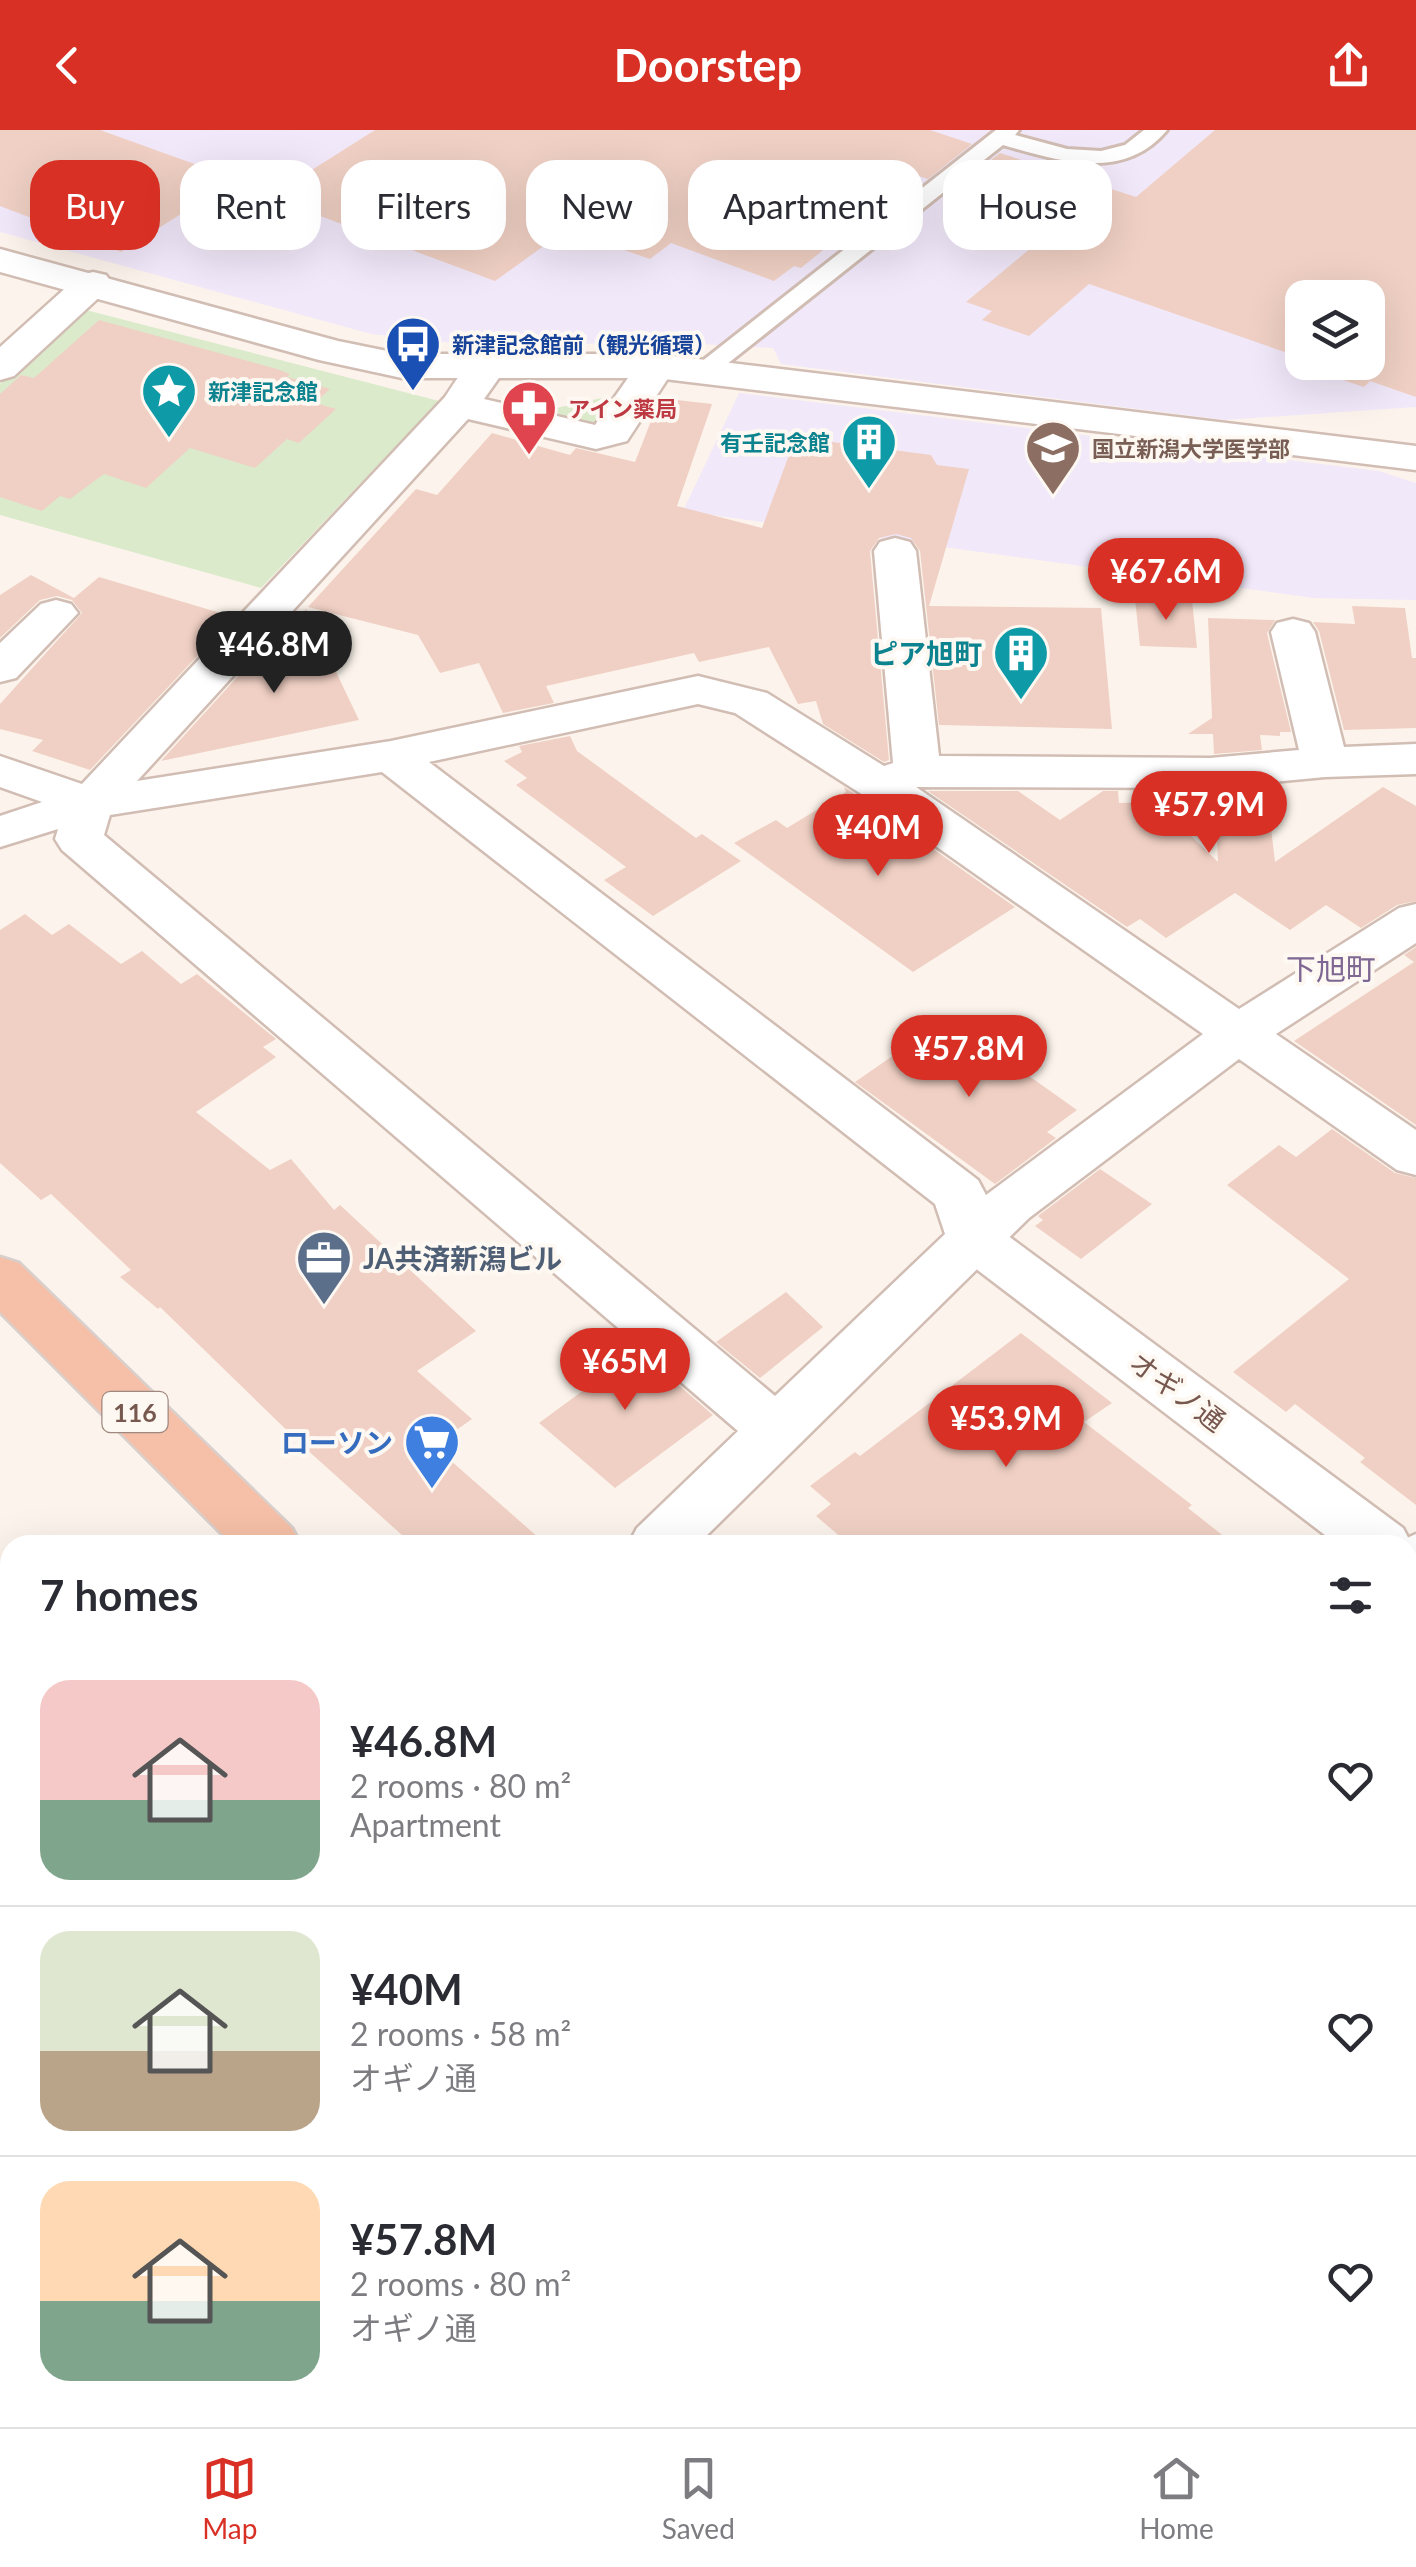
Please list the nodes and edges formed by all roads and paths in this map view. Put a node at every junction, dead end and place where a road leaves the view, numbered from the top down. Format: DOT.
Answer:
graph roads {
  1 [pos="1157,130"];
  2 [pos="1005,134"];
  3 [pos="0,260"];
  4 [pos="93,283"];
  5 [pos="656,366"];
  6 [pos="0,368"];
  7 [pos="486,368"];
  8 [pos="704,371"];
  9 [pos="459,406"];
  10 [pos="1416,458"];
  11 [pos="894,551"];
  12 [pos="56,612"];
  13 [pos="1294,632"];
  14 [pos="0,668"];
  15 [pos="391,756"];
  16 [pos="1416,758"];
  17 [pos="1325,762"];
  18 [pos="0,771"];
  19 [pos="898,778"];
  20 [pos="90,802"];
  21 [pos="0,832"];
  22 [pos="1416,920"];
  23 [pos="1239,1032"];
  24 [pos="1416,1156"];
  25 [pos="973,1238"];
  26 [pos="0,1278"];
  27 [pos="778,1432"];
  28 [pos="261,1535"];
  29 [pos="669,1535"];
  30 [pos="1371,1535"];
  1 -- 2 [label="lane"];
  2 -- 8 [label="lane"];
  3 -- 4 [label="street"];
  4 -- 6 [label="street"];
  4 -- 7 [label="street"];
  5 -- 7 [label="street"];
  5 -- 8 [label="street"];
  5 -- 9 [label="street"];
  7 -- 9 [label="street"];
  8 -- 10 [label="street"];
  9 -- 20 [label="street"];
  11 -- 19 [label="street"];
  12 -- 14 [label="street"];
  13 -- 17 [label="street"];
  15 -- 19 [label="street"];
  15 -- 20 [label="street"];
  15 -- 25 [label="street"];
  16 -- 17 [label="street"];
  17 -- 19 [label="street"];
  18 -- 20 [label="street"];
  19 -- 23 [label="street"];
  20 -- 21 [label="street"];
  20 -- 27 [label="street"];
  22 -- 23 [label="street"];
  23 -- 24 [label="street"];
  23 -- 25 [label="street"];
  25 -- 27 [label="street"];
  25 -- 30 [label="street, オギノ通"];
  26 -- 28 [label="highway, 116"];
  27 -- 29 [label="street"];
}
